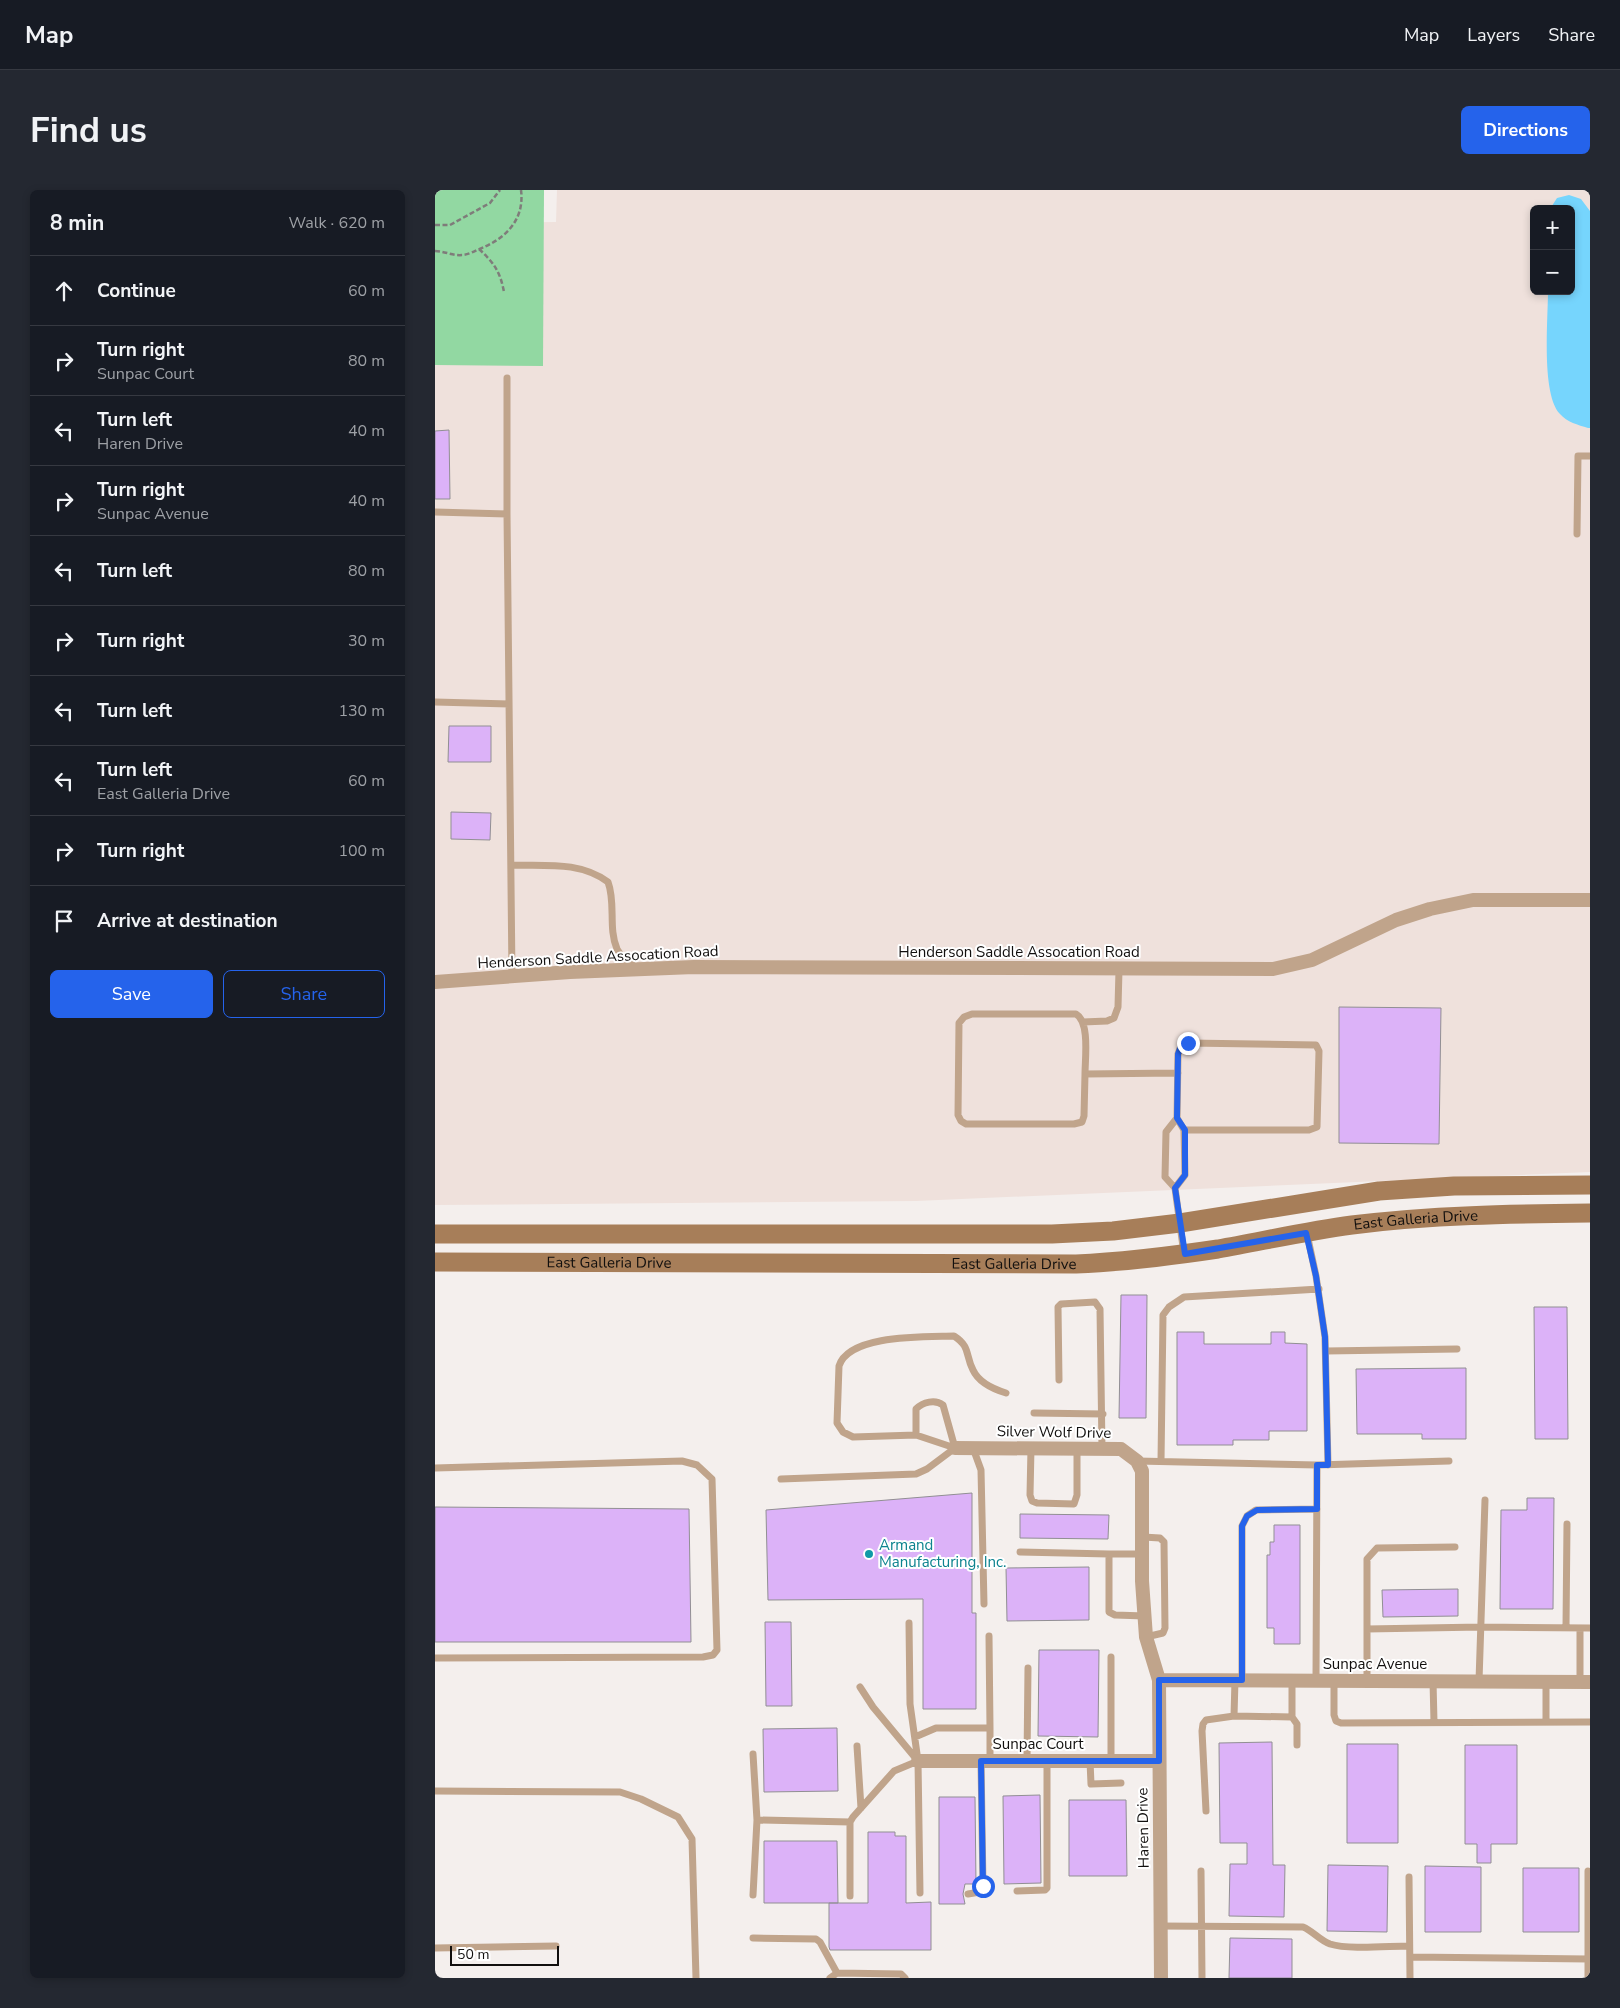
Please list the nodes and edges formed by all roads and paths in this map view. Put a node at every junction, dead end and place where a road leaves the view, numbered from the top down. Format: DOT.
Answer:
graph roads {
  1 [pos="500,190"];
  2 [pos="521,190"];
  3 [pos="435,225"];
  4 [pos="479,249"];
  5 [pos="435,251"];
  6 [pos="504,292"];
  7 [pos="507,378"];
  8 [pos="1590,456"];
  9 [pos="435,512"];
  10 [pos="507,514"];
  11 [pos="1577,534"];
  12 [pos="435,702"];
  13 [pos="509,704"];
  14 [pos="511,865"];
  15 [pos="1590,900"];
  16 [pos="638,969"];
  17 [pos="1119,970"];
  18 [pos="512,976"];
  19 [pos="435,982"];
  20 [pos="1083,1022"];
  21 [pos="1178,1073"];
  22 [pos="1085,1074"];
  23 [pos="1177,1118"];
  24 [pos="1185,1130"];
  25 [pos="1590,1185"];
  26 [pos="1175,1188"];
  27 [pos="1590,1213"];
  28 [pos="1180,1223"];
  29 [pos="1306,1233"];
  30 [pos="435,1234"];
  31 [pos="1185,1254"];
  32 [pos="435,1262"];
  33 [pos="1319,1289"];
  34 [pos="1457,1349"];
  35 [pos="1325,1351"];
  36 [pos="1059,1380"];
  37 [pos="1006,1393"];
  38 [pos="1034,1412"];
  39 [pos="1103,1414"];
  40 [pos="916,1435"];
  41 [pos="955,1448"];
  42 [pos="973,1448"];
  43 [pos="1031,1448"];
  44 [pos="1077,1449"];
  45 [pos="1103,1449"];
  46 [pos="1449,1461"];
  47 [pos="1161,1462"];
  48 [pos="1317,1465"];
  49 [pos="1328,1465"];
  50 [pos="1139,1466"];
  51 [pos="435,1468"];
  52 [pos="781,1479"];
  53 [pos="1485,1500"];
  54 [pos="1317,1509"];
  55 [pos="1567,1524"];
  56 [pos="1143,1537"];
  57 [pos="1455,1547"];
  58 [pos="1020,1552"];
  59 [pos="1109,1554"];
  60 [pos="1143,1554"];
  61 [pos="984,1604"];
  62 [pos="1145,1616"];
  63 [pos="909,1623"];
  64 [pos="1481,1627"];
  65 [pos="1566,1627"];
  66 [pos="1580,1628"];
  67 [pos="1590,1628"];
  68 [pos="1367,1629"];
  69 [pos="989,1636"];
  70 [pos="1146,1637"];
  71 [pos="1111,1657"];
  72 [pos="435,1658"];
  73 [pos="1028,1668"];
  74 [pos="1159,1680"];
  75 [pos="1239,1680"];
  76 [pos="1292,1680"];
  77 [pos="1316,1680"];
  78 [pos="1334,1680"];
  79 [pos="1367,1680"];
  80 [pos="1433,1681"];
  81 [pos="1479,1681"];
  82 [pos="1546,1682"];
  83 [pos="1585,1682"];
  84 [pos="860,1687"];
  85 [pos="1234,1716"];
  86 [pos="1292,1717"];
  87 [pos="1434,1722"];
  88 [pos="1547,1722"];
  89 [pos="1590,1722"];
  90 [pos="990,1728"];
  91 [pos="915,1737"];
  92 [pos="1297,1745"];
  93 [pos="857,1746"];
  94 [pos="753,1754"];
  95 [pos="918,1761"];
  96 [pos="986,1761"];
  97 [pos="1027,1761"];
  98 [pos="1047,1761"];
  99 [pos="1090,1761"];
  100 [pos="1111,1761"];
  101 [pos="1159,1761"];
  102 [pos="1121,1784"];
  103 [pos="435,1791"];
  104 [pos="861,1808"];
  105 [pos="1206,1811"];
  106 [pos="757,1820"];
  107 [pos="851,1822"];
  108 [pos="1201,1871"];
  109 [pos="1587,1871"];
  110 [pos="1409,1878"];
  111 [pos="1017,1892"];
  112 [pos="920,1893"];
  113 [pos="968,1894"];
  114 [pos="753,1895"];
  115 [pos="850,1896"];
  116 [pos="1160,1926"];
  117 [pos="1201,1926"];
  118 [pos="753,1938"];
  119 [pos="556,1946"];
  120 [pos="1409,1946"];
  121 [pos="435,1948"];
  122 [pos="1410,1957"];
  123 [pos="1588,1959"];
  124 [pos="837,1973"];
  125 [pos="696,1978"];
  126 [pos="830,1978"];
  127 [pos="905,1978"];
  128 [pos="1161,1978"];
  129 [pos="1202,1978"];
  130 [pos="1410,1978"];
  131 [pos="1588,1978"];
  1 -- 3 [label="path"];
  2 -- 4 [label="path"];
  4 -- 5 [label="path"];
  4 -- 6 [label="path"];
  7 -- 10 [label="lane"];
  8 -- 11 [label="lane"];
  9 -- 10 [label="lane"];
  10 -- 13 [label="lane"];
  12 -- 13 [label="lane"];
  13 -- 14 [label="lane"];
  14 -- 16 [label="lane"];
  14 -- 18 [label="lane"];
  15 -- 17 [label="street, Henderson Saddle Assocation Road"];
  16 -- 17 [label="street, Henderson Saddle Assocation Road"];
  16 -- 18 [label="street, Henderson Saddle Assocation Road"];
  17 -- 20 [label="lane"];
  18 -- 19 [label="street, Henderson Saddle Assocation Road"];
  20 -- 22 [label="lane"];
  20 -- 22 [label="lane"];
  21 -- 22 [label="lane"];
  21 -- 23 [label="lane"];
  21 -- 24 [label="lane"];
  23 -- 24 [label="lane"];
  23 -- 26 [label="lane"];
  24 -- 26 [label="lane"];
  25 -- 28 [label="main road, East Galleria Drive"];
  26 -- 28 [label="lane"];
  27 -- 29 [label="main road, East Galleria Drive"];
  28 -- 30 [label="main road, East Galleria Drive"];
  28 -- 31 [label="lane"];
  29 -- 31 [label="main road, East Galleria Drive"];
  29 -- 33 [label="lane"];
  31 -- 32 [label="main road, East Galleria Drive"];
  33 -- 35 [label="lane"];
  33 -- 47 [label="lane"];
  34 -- 35 [label="lane"];
  35 -- 49 [label="lane"];
  36 -- 39 [label="lane"];
  37 -- 40 [label="lane"];
  38 -- 39 [label="lane"];
  39 -- 45 [label="lane"];
  40 -- 41 [label="lane"];
  40 -- 41 [label="lane"];
  41 -- 42 [label="street, Silver Wolf Drive"];
  41 -- 52 [label="lane"];
  42 -- 43 [label="street, Silver Wolf Drive"];
  42 -- 61 [label="lane"];
  43 -- 44 [label="street, Silver Wolf Drive"];
  43 -- 44 [label="lane"];
  44 -- 45 [label="street, Silver Wolf Drive"];
  45 -- 50 [label="street, Silver Wolf Drive"];
  46 -- 49 [label="lane"];
  47 -- 48 [label="lane"];
  47 -- 50 [label="lane"];
  48 -- 49 [label="lane"];
  48 -- 54 [label="lane"];
  50 -- 56 [label="street, Haren Drive"];
  51 -- 72 [label="lane"];
  53 -- 64 [label="lane"];
  54 -- 75 [label="lane"];
  54 -- 77 [label="lane"];
  55 -- 65 [label="lane"];
  56 -- 60 [label="street, Haren Drive"];
  56 -- 70 [label="lane"];
  57 -- 68 [label="lane"];
  58 -- 59 [label="lane"];
  59 -- 60 [label="lane"];
  59 -- 62 [label="lane"];
  60 -- 62 [label="street, Haren Drive"];
  62 -- 70 [label="street, Haren Drive"];
  63 -- 91 [label="lane"];
  64 -- 65 [label="lane"];
  64 -- 68 [label="lane"];
  64 -- 81 [label="lane"];
  65 -- 66 [label="lane"];
  66 -- 67 [label="lane"];
  66 -- 83 [label="lane"];
  68 -- 79 [label="lane"];
  69 -- 90 [label="lane"];
  70 -- 74 [label="street, Haren Drive"];
  71 -- 100 [label="lane"];
  73 -- 97 [label="lane"];
  74 -- 75 [label="street, Sunpac Avenue"];
  74 -- 101 [label="street, Haren Drive"];
  75 -- 76 [label="street, Sunpac Avenue"];
  75 -- 85 [label="lane"];
  76 -- 77 [label="street, Sunpac Avenue"];
  76 -- 86 [label="lane"];
  77 -- 78 [label="street, Sunpac Avenue"];
  78 -- 79 [label="street, Sunpac Avenue"];
  78 -- 87 [label="lane"];
  79 -- 80 [label="street, Sunpac Avenue"];
  80 -- 81 [label="street, Sunpac Avenue"];
  80 -- 87 [label="lane"];
  81 -- 82 [label="street, Sunpac Avenue"];
  82 -- 83 [label="street, Sunpac Avenue"];
  82 -- 88 [label="lane"];
  84 -- 95 [label="lane"];
  85 -- 86 [label="lane"];
  85 -- 105 [label="lane"];
  86 -- 92 [label="lane"];
  87 -- 88 [label="lane"];
  88 -- 89 [label="lane"];
  90 -- 91 [label="lane"];
  90 -- 96 [label="lane"];
  91 -- 95 [label="lane"];
  93 -- 104 [label="lane"];
  94 -- 106 [label="lane"];
  95 -- 96 [label="street, Sunpac Court"];
  95 -- 104 [label="lane"];
  95 -- 112 [label="lane"];
  96 -- 97 [label="street, Sunpac Court"];
  96 -- 113 [label="lane"];
  97 -- 98 [label="street, Sunpac Court"];
  98 -- 99 [label="street, Sunpac Court"];
  98 -- 111 [label="lane"];
  99 -- 100 [label="street, Sunpac Court"];
  99 -- 102 [label="lane"];
  100 -- 101 [label="street, Sunpac Court"];
  101 -- 116 [label="street, Haren Drive"];
  103 -- 125 [label="lane"];
  104 -- 107 [label="lane"];
  106 -- 107 [label="lane"];
  106 -- 114 [label="lane"];
  107 -- 115 [label="lane"];
  108 -- 117 [label="lane"];
  109 -- 123 [label="lane"];
  110 -- 120 [label="lane"];
  116 -- 117 [label="lane"];
  116 -- 128 [label="street, Haren Drive"];
  117 -- 120 [label="lane"];
  117 -- 129 [label="lane"];
  118 -- 124 [label="lane"];
  119 -- 121 [label="lane"];
  120 -- 122 [label="lane"];
  122 -- 123 [label="lane"];
  122 -- 130 [label="lane"];
  123 -- 131 [label="lane"];
  124 -- 126 [label="lane"];
  124 -- 127 [label="lane"];
}
